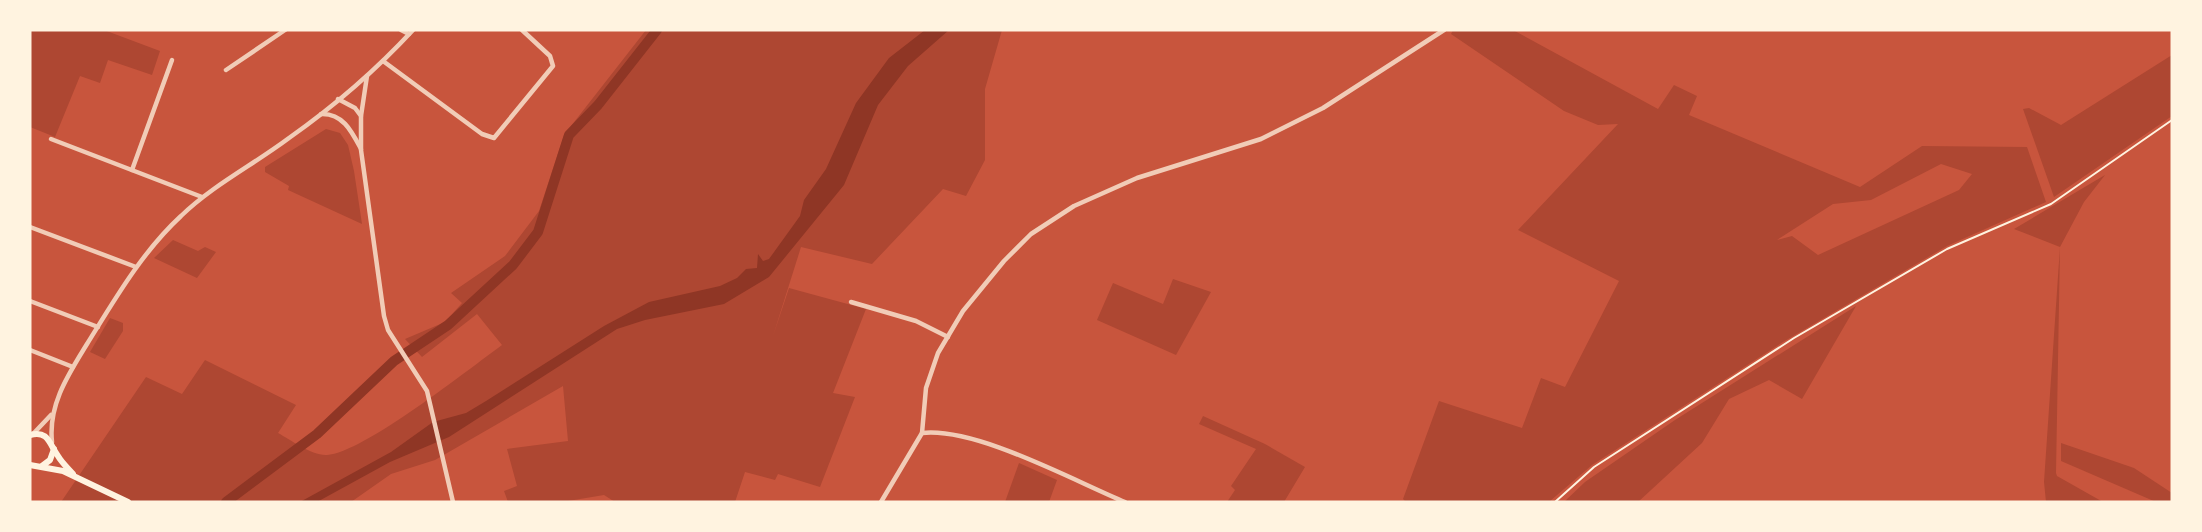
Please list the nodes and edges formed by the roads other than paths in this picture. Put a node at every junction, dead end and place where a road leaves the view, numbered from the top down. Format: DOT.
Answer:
graph roads {
  1 [pos="285,30"];
  2 [pos="401,30"];
  3 [pos="522,30"];
  4 [pos="1444,30"];
  5 [pos="411,32"];
  6 [pos="172,61"];
  7 [pos="383,61"];
  8 [pos="226,70"];
  9 [pos="368,74"];
  10 [pos="338,99"];
  11 [pos="320,114"];
  12 [pos="360,116"];
  13 [pos="51,139"];
  14 [pos="361,150"];
  15 [pos="132,170"];
  16 [pos="202,197"];
  17 [pos="30,227"];
  18 [pos="136,267"];
  19 [pos="30,301"];
  20 [pos="851,302"];
  21 [pos="97,327"];
  22 [pos="948,337"];
  23 [pos="30,350"];
  24 [pos="73,367"];
  25 [pos="52,414"];
  26 [pos="922,433"];
  27 [pos="32,435"];
  28 [pos="53,446"];
  29 [pos="30,465"];
  30 [pos="41,466"];
  31 [pos="75,475"];
  32 [pos="128,502"];
  33 [pos="453,502"];
  34 [pos="881,502"];
  35 [pos="1125,502"];
  1 -- 8 [label="street"];
  2 -- 5 [label="street"];
  3 -- 7 [label="street"];
  4 -- 22 [label="street"];
  5 -- 7 [label="street"];
  6 -- 15 [label="street"];
  7 -- 9 [label="street"];
  9 -- 10 [label="street"];
  9 -- 12 [label="street"];
  10 -- 11 [label="street"];
  10 -- 12 [label="street"];
  11 -- 14 [label="street"];
  11 -- 16 [label="street"];
  12 -- 14 [label="street"];
  13 -- 15 [label="street"];
  14 -- 33 [label="street"];
  15 -- 16 [label="street"];
  16 -- 18 [label="street"];
  17 -- 18 [label="street"];
  18 -- 21 [label="street"];
  19 -- 21 [label="street"];
  20 -- 22 [label="street"];
  21 -- 24 [label="street"];
  22 -- 26 [label="street"];
  23 -- 24 [label="street"];
  24 -- 25 [label="street"];
  25 -- 27 [label="street"];
  25 -- 28 [label="street"];
  26 -- 34 [label="street"];
  26 -- 35 [label="street"];
  27 -- 28 [label="main road"];
  28 -- 30 [label="main road"];
  28 -- 31 [label="main road"];
  29 -- 30 [label="main road"];
  30 -- 31 [label="main road"];
  31 -- 32 [label="main road"];
}
